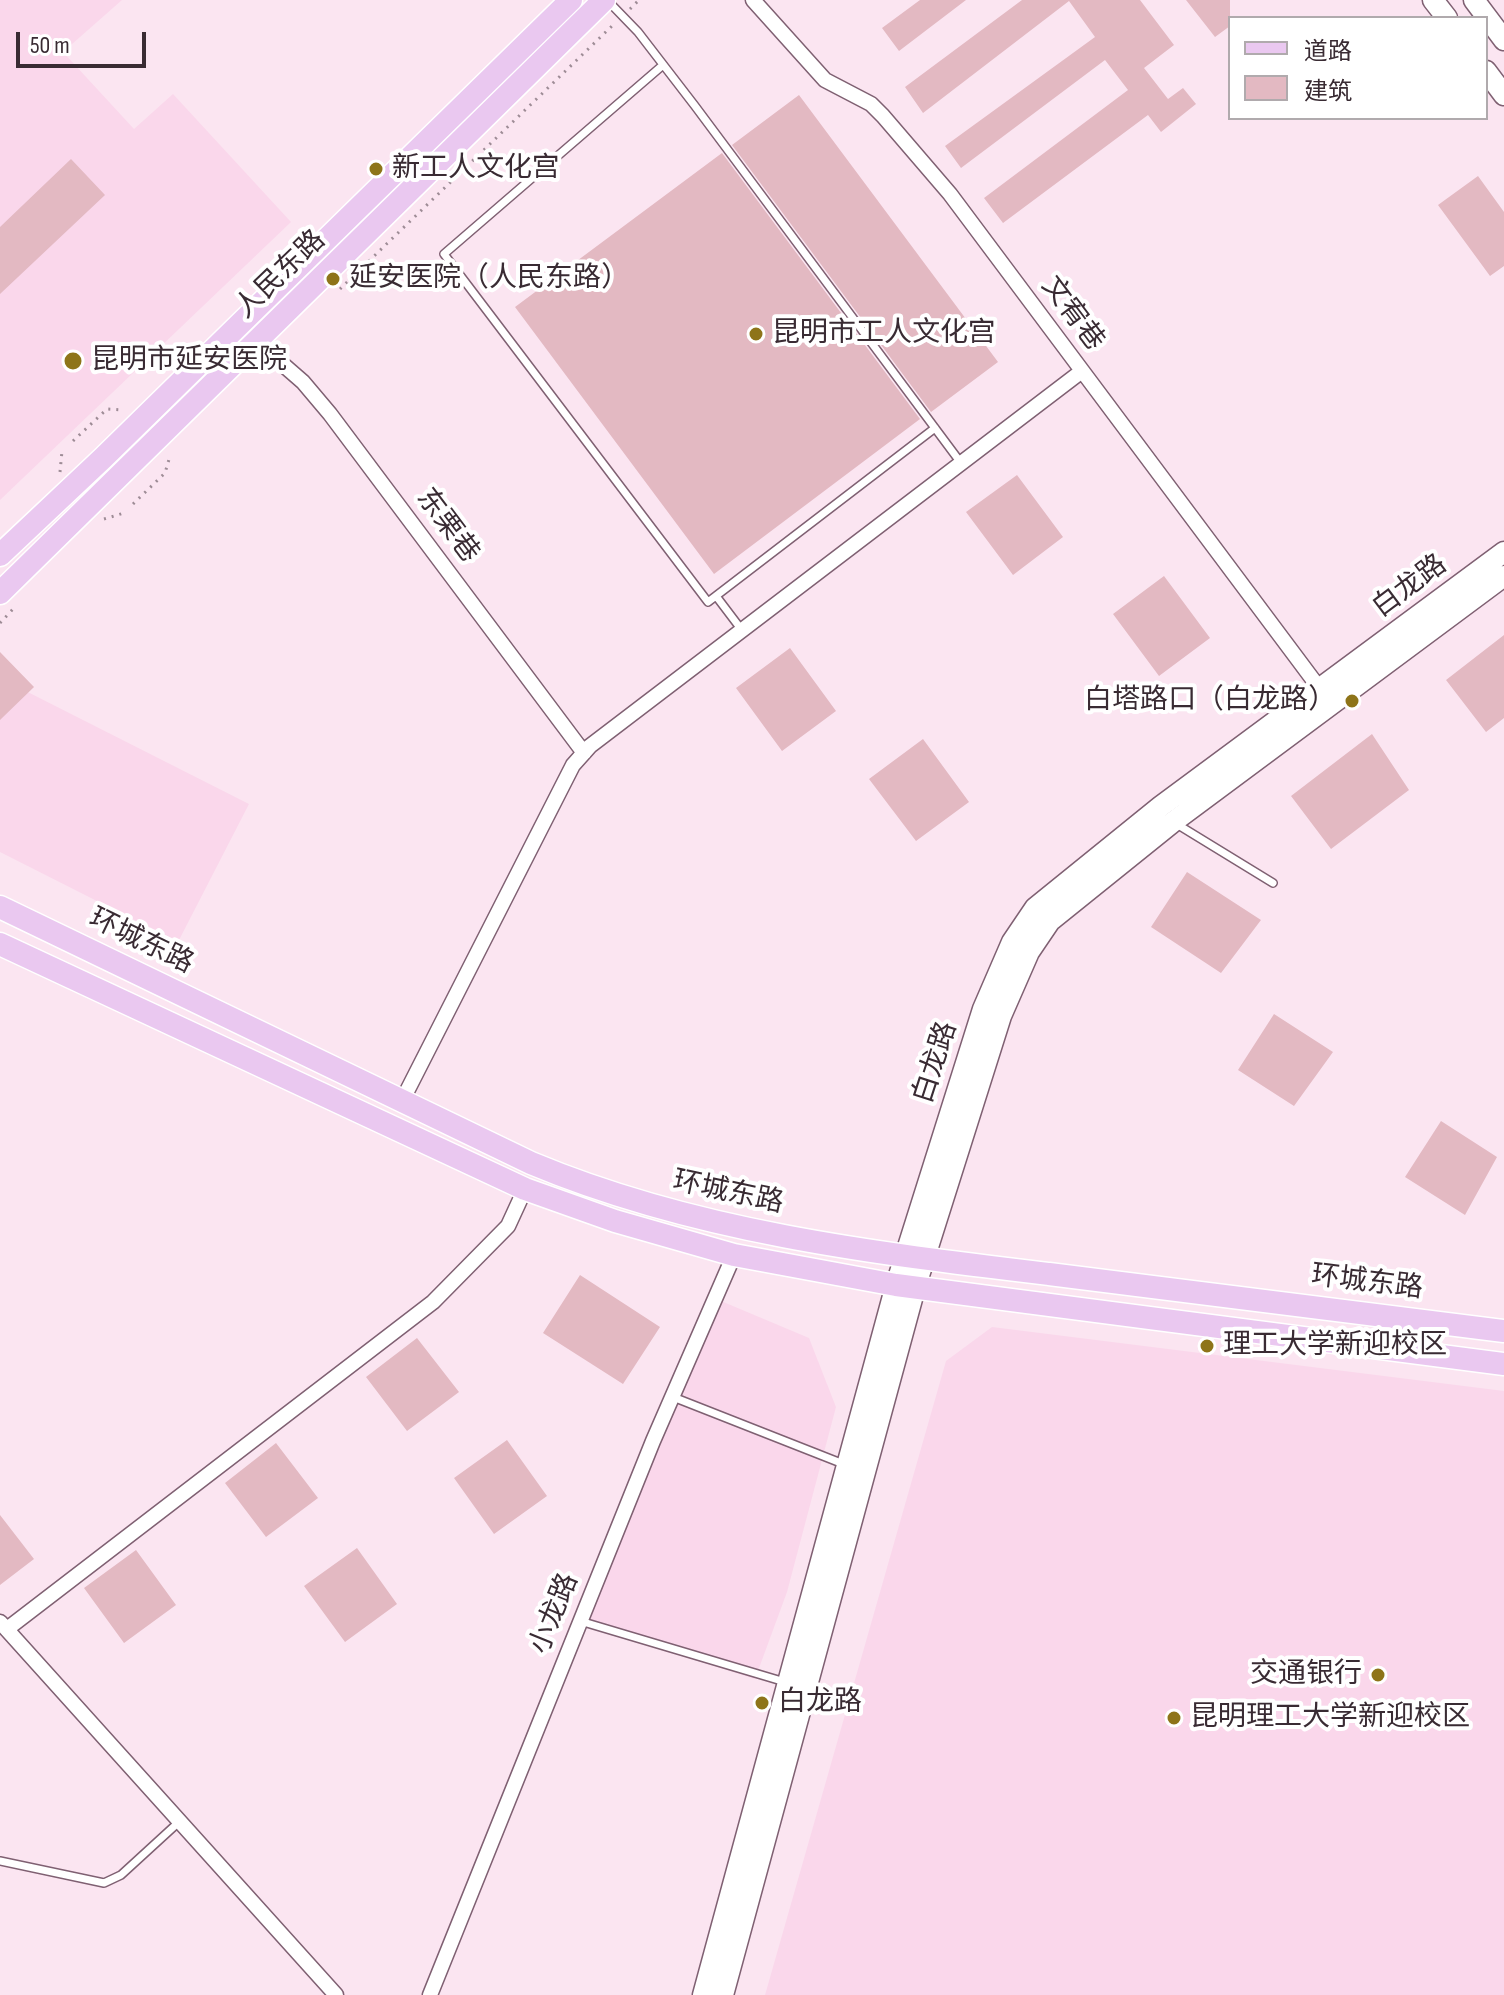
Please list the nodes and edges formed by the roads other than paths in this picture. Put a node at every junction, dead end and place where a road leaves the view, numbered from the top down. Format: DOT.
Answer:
graph roads {
  1 [pos="571,0"];
  2 [pos="606,0"];
  3 [pos="753,0"];
  4 [pos="1433,0"];
  5 [pos="1445,16"];
  6 [pos="1488,19"];
  7 [pos="1504,40"];
  8 [pos="663,65"];
  9 [pos="1488,74"];
  10 [pos="1504,95"];
  11 [pos="256,341"];
  12 [pos="1082,371"];
  13 [pos="935,428"];
  14 [pos="961,463"];
  15 [pos="1504,552"];
  16 [pos="0,555"];
  17 [pos="1504,576"];
  18 [pos="716,596"];
  19 [pos="10,597"];
  20 [pos="742,630"];
  21 [pos="1320,689"];
  22 [pos="584,753"];
  23 [pos="1173,822"];
  24 [pos="1273,883"];
  25 [pos="0,907"];
  26 [pos="0,944"];
  27 [pos="402,1101"];
  28 [pos="525,1189"];
  29 [pos="734,1255"];
  30 [pos="914,1258"];
  31 [pos="905,1286"];
  32 [pos="1504,1331"];
  33 [pos="1504,1364"];
  34 [pos="673,1397"];
  35 [pos="848,1465"];
  36 [pos="580,1621"];
  37 [pos="2,1629"];
  38 [pos="788,1683"];
  39 [pos="180,1821"];
  40 [pos="0,1861"];
  41 [pos="336,1995"];
  42 [pos="430,1995"];
  43 [pos="703,1995"];
  44 [pos="723,1995"];
  1 -- 16 [label="main road, 人民东路"];
  2 -- 8 [label="lane"];
  2 -- 11 [label="main road, 人民东路"];
  3 -- 12 [label="street, 文宥巷"];
  4 -- 5 [label="main road"];
  6 -- 7 [label="main road"];
  8 -- 13 [label="lane"];
  8 -- 18 [label="lane"];
  9 -- 10 [label="main road"];
  11 -- 19 [label="main road, 人民东路"];
  11 -- 22 [label="street, 东栗巷"];
  12 -- 14 [label="street"];
  12 -- 21 [label="street, 文宥巷"];
  13 -- 14 [label="lane"];
  13 -- 18 [label="lane"];
  14 -- 20 [label="street"];
  15 -- 21 [label="main road, 白龙路"];
  17 -- 23 [label="main road, 白龙路"];
  18 -- 20 [label="lane"];
  20 -- 22 [label="street"];
  21 -- 30 [label="main road, 白龙路"];
  22 -- 27 [label="street"];
  23 -- 24 [label="lane"];
  23 -- 30 [label="main road, 白龙路"];
  25 -- 27 [label="main road, 环城东路"];
  26 -- 28 [label="main road, 环城东路"];
  27 -- 30 [label="main road, 环城东路"];
  28 -- 29 [label="main road, 环城东路"];
  28 -- 37 [label="street"];
  29 -- 31 [label="main road, 环城东路"];
  29 -- 34 [label="street, 小龙路"];
  30 -- 31 [label="main road, 白龙路"];
  30 -- 32 [label="main road, 环城东路"];
  31 -- 33 [label="main road, 环城东路"];
  31 -- 35 [label="main road, 白龙路"];
  31 -- 44 [label="main road, 白龙路"];
  34 -- 35 [label="lane"];
  34 -- 36 [label="street, 小龙路"];
  35 -- 38 [label="main road, 白龙路"];
  36 -- 38 [label="lane"];
  36 -- 42 [label="street, 小龙路"];
  37 -- 39 [label="street"];
  38 -- 43 [label="main road, 白龙路"];
  39 -- 40 [label="lane"];
  39 -- 41 [label="street"];
}
